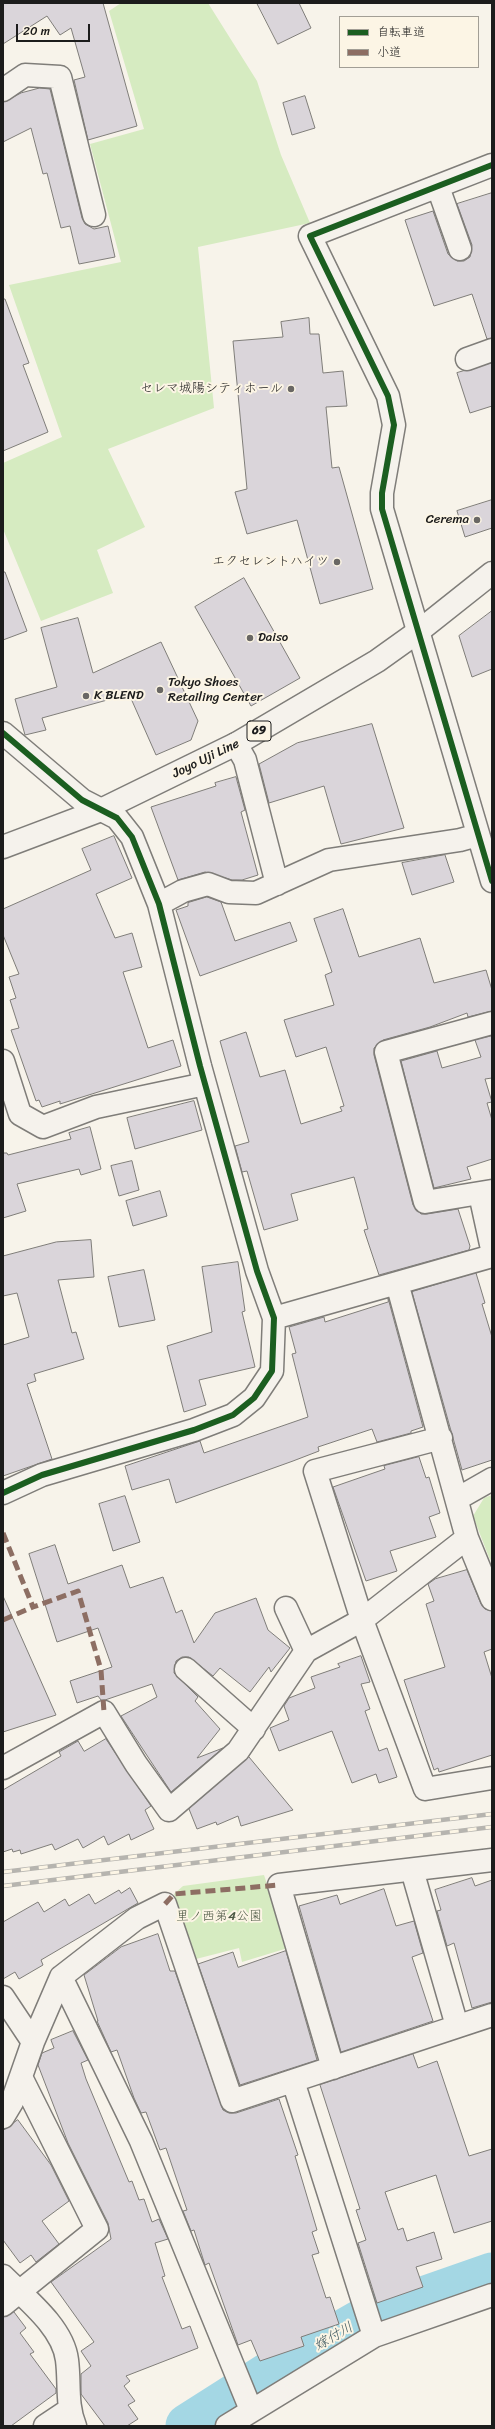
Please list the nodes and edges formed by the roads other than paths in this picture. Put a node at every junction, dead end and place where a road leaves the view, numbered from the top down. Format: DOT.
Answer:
graph roads {
  1 [pos="3,90"];
  2 [pos="492,165"];
  3 [pos="438,187"];
  4 [pos="94,215"];
  5 [pos="460,249"];
  6 [pos="492,350"];
  7 [pos="467,359"];
  8 [pos="492,573"];
  9 [pos="419,632"];
  10 [pos="3,733"];
  11 [pos="236,744"];
  12 [pos="101,810"];
  13 [pos="478,835"];
  14 [pos="3,847"];
  15 [pos="492,881"];
  16 [pos="277,884"];
  17 [pos="159,904"];
  18 [pos="492,1023"];
  19 [pos="3,1061"];
  20 [pos="205,1084"];
  21 [pos="486,1193"];
  22 [pos="492,1249"];
  23 [pos="492,1256"];
  24 [pos="397,1283"];
  25 [pos="274,1318"];
  26 [pos="441,1438"];
  27 [pos="492,1479"];
  28 [pos="3,1493"];
  29 [pos="457,1499"];
  30 [pos="467,1538"];
  31 [pos="492,1599"];
  32 [pos="286,1608"];
  33 [pos="362,1620"];
  34 [pos="306,1651"];
  35 [pos="186,1669"];
  36 [pos="254,1728"];
  37 [pos="3,1768"];
  38 [pos="492,1778"];
  39 [pos="492,1860"];
  40 [pos="412,1870"];
  41 [pos="61,1977"];
  42 [pos="3,1997"];
  43 [pos="492,2015"];
  44 [pos="457,2026"];
  45 [pos="33,2042"];
  46 [pos="333,2068"];
  47 [pos="21,2077"];
  48 [pos="293,2081"];
  49 [pos="3,2117"];
  50 [pos="3,2276"];
  51 [pos="492,2295"];
  52 [pos="11,2299"];
  53 [pos="374,2336"];
  54 [pos="251,2410"];
  55 [pos="72,2418"];
  56 [pos="45,2426"];
  57 [pos="227,2426"];
  1 -- 4 [label="street"];
  2 -- 3 [label="street"];
  3 -- 5 [label="street"];
  3 -- 9 [label="street"];
  6 -- 7 [label="street"];
  8 -- 9 [label="street, Joyo Uji Line / 69"];
  9 -- 11 [label="street, Joyo Uji Line / 69"];
  9 -- 13 [label="street"];
  10 -- 12 [label="street"];
  11 -- 12 [label="street, Joyo Uji Line / 69"];
  11 -- 16 [label="street"];
  12 -- 14 [label="street, Joyo Uji Line / 69"];
  12 -- 17 [label="street"];
  13 -- 15 [label="street"];
  13 -- 16 [label="street"];
  16 -- 17 [label="street"];
  17 -- 20 [label="street"];
  18 -- 21 [label="street"];
  19 -- 20 [label="street"];
  20 -- 25 [label="street"];
  21 -- 22 [label="street"];
  23 -- 24 [label="street"];
  24 -- 25 [label="street"];
  24 -- 26 [label="street"];
  25 -- 28 [label="street"];
  26 -- 29 [label="street"];
  26 -- 33 [label="street"];
  27 -- 29 [label="street"];
  29 -- 30 [label="street"];
  30 -- 31 [label="street"];
  30 -- 33 [label="street"];
  32 -- 34 [label="street"];
  33 -- 34 [label="street"];
  33 -- 38 [label="street"];
  34 -- 36 [label="street"];
  35 -- 36 [label="street"];
  36 -- 37 [label="street"];
  39 -- 40 [label="street"];
  40 -- 44 [label="street"];
  40 -- 46 [label="street"];
  41 -- 45 [label="street"];
  41 -- 48 [label="street"];
  41 -- 54 [label="street"];
  42 -- 45 [label="street"];
  43 -- 44 [label="street"];
  44 -- 46 [label="street"];
  45 -- 47 [label="street"];
  46 -- 48 [label="street"];
  47 -- 49 [label="street"];
  47 -- 52 [label="street"];
  48 -- 53 [label="street"];
  50 -- 52 [label="street"];
  51 -- 53 [label="street"];
  52 -- 55 [label="street"];
  53 -- 54 [label="street"];
  54 -- 57 [label="street"];
  55 -- 56 [label="street"];
}
